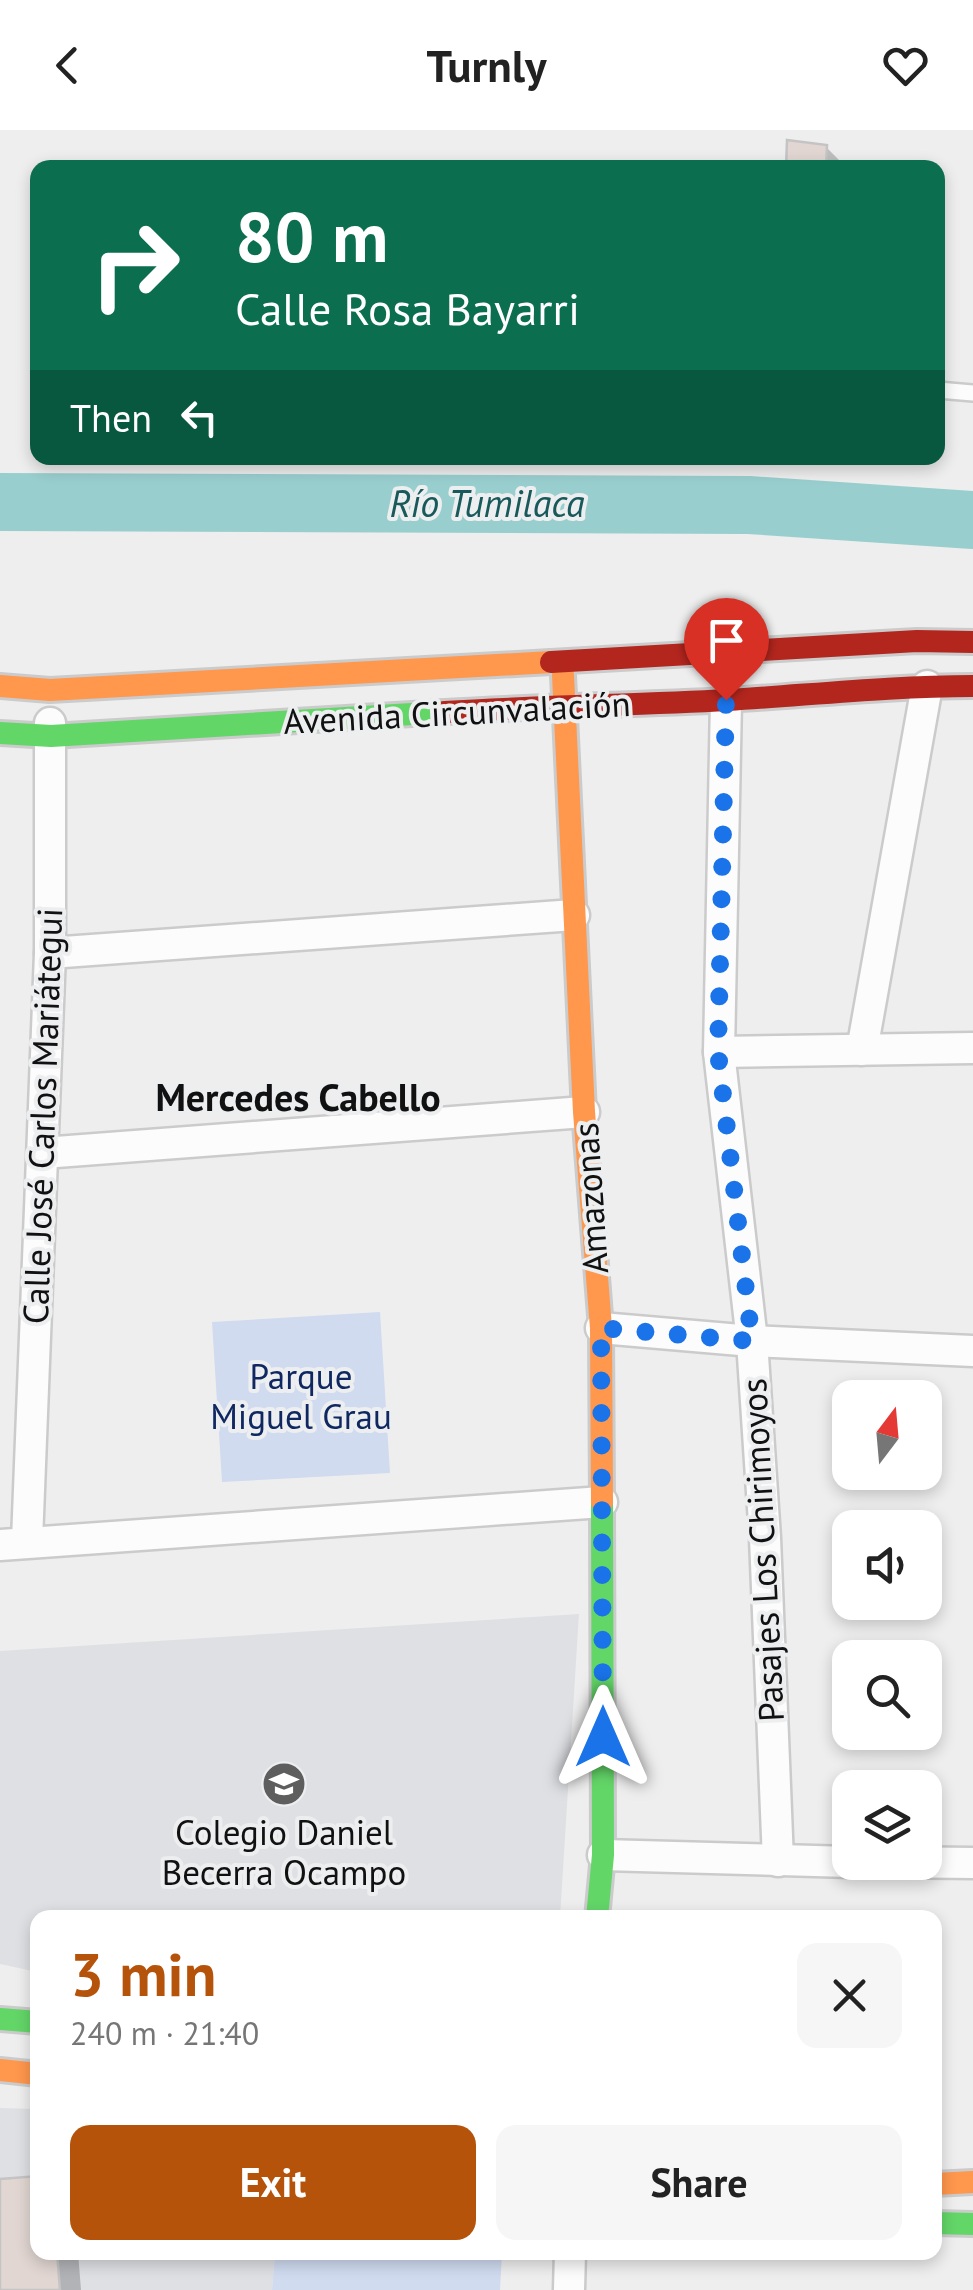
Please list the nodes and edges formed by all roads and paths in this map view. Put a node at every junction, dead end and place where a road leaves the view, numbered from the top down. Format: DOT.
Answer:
graph roads {
  1 [pos="945,391"];
  2 [pos="973,393"];
  3 [pos="973,642"];
  4 [pos="564,660"];
  5 [pos="0,686"];
  6 [pos="928,686"];
  7 [pos="973,686"];
  8 [pos="50,690"];
  9 [pos="726,700"];
  10 [pos="563,705"];
  11 [pos="0,733"];
  12 [pos="51,736"];
  13 [pos="574,915"];
  14 [pos="50,954"];
  15 [pos="973,1048"];
  16 [pos="862,1050"];
  17 [pos="718,1052"];
  18 [pos="584,1112"];
  19 [pos="42,1153"];
  20 [pos="601,1328"];
  21 [pos="752,1341"];
  22 [pos="973,1351"];
  23 [pos="602,1502"];
  24 [pos="13,1543"];
  25 [pos="603,1855"];
  26 [pos="778,1862"];
  27 [pos="832,1862"];
  28 [pos="942,1863"];
  29 [pos="973,1864"];
  30 [pos="597,1910"];
  31 [pos="0,2019"];
  32 [pos="30,2021"];
  33 [pos="0,2070"];
  34 [pos="30,2073"];
  35 [pos="973,2182"];
  36 [pos="942,2184"];
  37 [pos="942,2224"];
  38 [pos="973,2224"];
  39 [pos="570,2260"];
  40 [pos="569,2290"];
  1 -- 2 [label="lane"];
  3 -- 4 [label="main road, Avenida Circunvalación"];
  4 -- 8 [label="main road, Avenida Circunvalación"];
  4 -- 10 [label="main road, Amazonas"];
  5 -- 8 [label="main road, Avenida Circunvalación"];
  6 -- 7 [label="main road, Avenida Circunvalación"];
  6 -- 9 [label="main road, Avenida Circunvalación"];
  6 -- 16 [label="street"];
  8 -- 12 [label="street, Calle José Carlos Mariátegui"];
  9 -- 10 [label="main road, Avenida Circunvalación"];
  9 -- 17 [label="street, Pasajes Los Chirimoyos"];
  10 -- 12 [label="main road, Avenida Circunvalación"];
  10 -- 13 [label="main road, Amazonas"];
  11 -- 12 [label="main road, Avenida Circunvalación"];
  12 -- 14 [label="street, Calle José Carlos Mariátegui"];
  13 -- 14 [label="street"];
  13 -- 18 [label="main road, Amazonas"];
  14 -- 19 [label="street, Calle José Carlos Mariátegui"];
  15 -- 16 [label="street"];
  16 -- 17 [label="street"];
  17 -- 21 [label="street, Pasajes Los Chirimoyos"];
  18 -- 19 [label="street"];
  18 -- 20 [label="main road, Amazonas"];
  19 -- 24 [label="street, Calle José Carlos Mariátegui"];
  20 -- 21 [label="street"];
  20 -- 23 [label="main road, Amazonas"];
  21 -- 22 [label="street"];
  21 -- 26 [label="street, Pasajes Los Chirimoyos"];
  23 -- 24 [label="street"];
  23 -- 25 [label="main road, Amazonas"];
  25 -- 26 [label="street"];
  25 -- 30 [label="main road, Amazonas"];
  26 -- 27 [label="street"];
  28 -- 29 [label="street"];
  31 -- 32 [label="main road"];
  33 -- 34 [label="main road"];
  35 -- 36 [label="main road"];
  37 -- 38 [label="main road"];
  39 -- 40 [label="street"];
}
